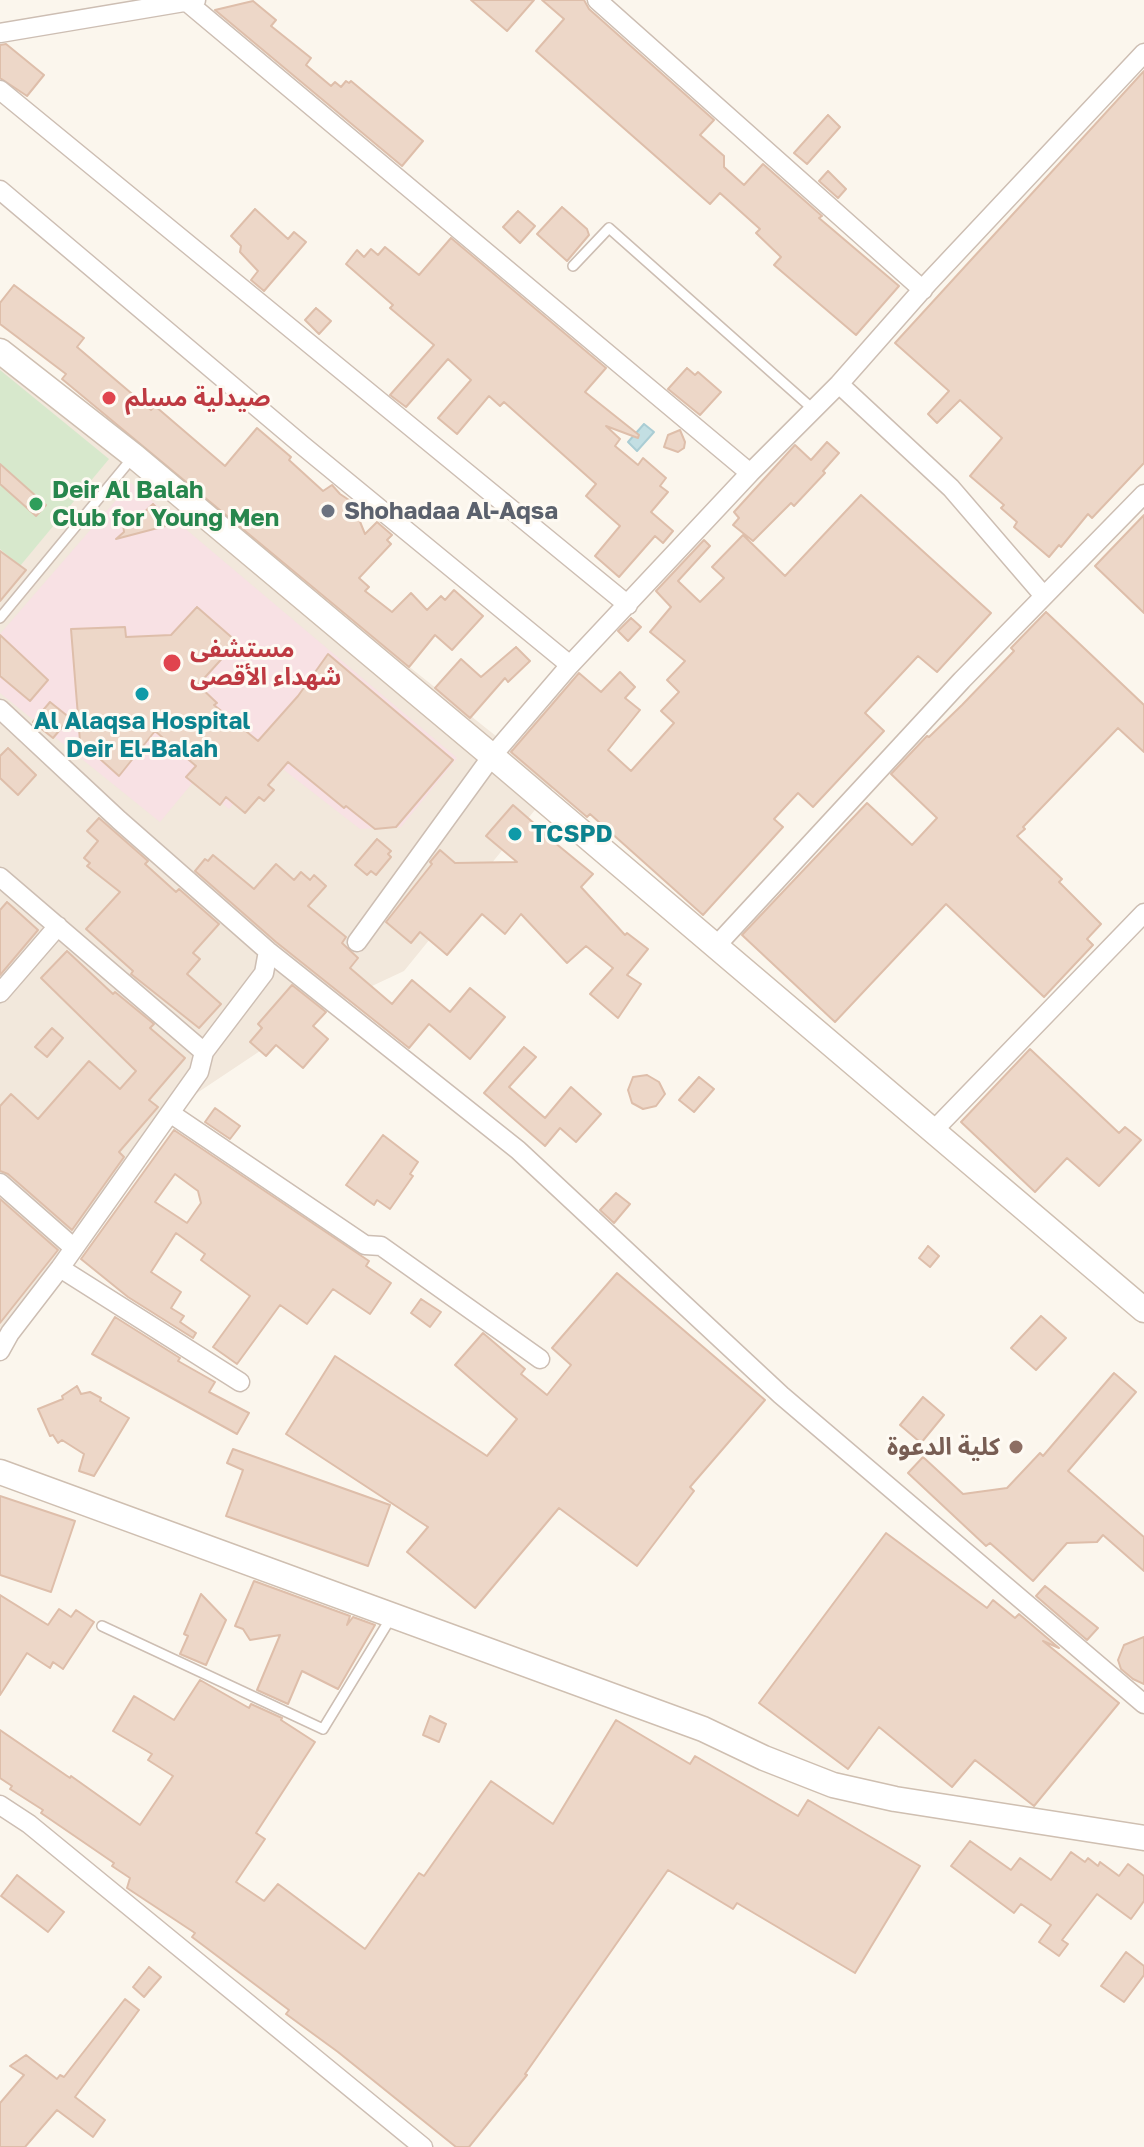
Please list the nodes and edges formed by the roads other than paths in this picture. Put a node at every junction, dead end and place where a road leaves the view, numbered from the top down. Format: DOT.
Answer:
graph roads {
  1 [pos="597,0"];
  2 [pos="193,1"];
  3 [pos="0,33"];
  4 [pos="1144,53"];
  5 [pos="0,90"];
  6 [pos="0,190"];
  7 [pos="573,266"];
  8 [pos="923,290"];
  9 [pos="0,351"];
  10 [pos="839,384"];
  11 [pos="814,410"];
  12 [pos="134,456"];
  13 [pos="750,473"];
  14 [pos="1144,494"];
  15 [pos="1044,596"];
  16 [pos="628,605"];
  17 [pos="0,618"];
  18 [pos="570,665"];
  19 [pos="0,709"];
  20 [pos="492,756"];
  21 [pos="0,877"];
  22 [pos="1144,913"];
  23 [pos="58,926"];
  24 [pos="357,942"];
  25 [pos="716,946"];
  26 [pos="268,951"];
  27 [pos="0,993"];
  28 [pos="204,1052"];
  29 [pos="170,1113"];
  30 [pos="933,1131"];
  31 [pos="0,1183"];
  32 [pos="74,1248"];
  33 [pos="60,1268"];
  34 [pos="1144,1310"];
  35 [pos="5,1328"];
  36 [pos="0,1351"];
  37 [pos="540,1359"];
  38 [pos="240,1382"];
  39 [pos="0,1472"];
  40 [pos="392,1616"];
  41 [pos="102,1626"];
  42 [pos="1144,1704"];
  43 [pos="0,1805"];
  44 [pos="1144,1838"];
  45 [pos="423,2147"];
  1 -- 8 [label="street"];
  2 -- 3 [label="street"];
  2 -- 13 [label="street"];
  4 -- 8 [label="street"];
  5 -- 16 [label="street"];
  6 -- 18 [label="street"];
  7 -- 11 [label="lane"];
  8 -- 10 [label="street"];
  9 -- 12 [label="street"];
  10 -- 11 [label="street"];
  10 -- 15 [label="street"];
  11 -- 13 [label="street"];
  12 -- 17 [label="lane"];
  12 -- 20 [label="street"];
  13 -- 16 [label="street"];
  14 -- 15 [label="street"];
  15 -- 25 [label="street"];
  16 -- 18 [label="street"];
  18 -- 20 [label="street"];
  19 -- 26 [label="street"];
  20 -- 24 [label="street"];
  20 -- 25 [label="street"];
  21 -- 23 [label="street"];
  22 -- 30 [label="street"];
  23 -- 27 [label="street"];
  23 -- 28 [label="street"];
  25 -- 30 [label="street"];
  26 -- 28 [label="street"];
  26 -- 42 [label="street"];
  28 -- 29 [label="street"];
  29 -- 32 [label="street"];
  29 -- 37 [label="street"];
  30 -- 34 [label="street"];
  31 -- 32 [label="street"];
  32 -- 33 [label="street"];
  33 -- 35 [label="street"];
  33 -- 38 [label="street"];
  35 -- 36 [label="street"];
  39 -- 40 [label="street"];
  40 -- 41 [label="lane"];
  40 -- 44 [label="street"];
  43 -- 45 [label="street"];
}
